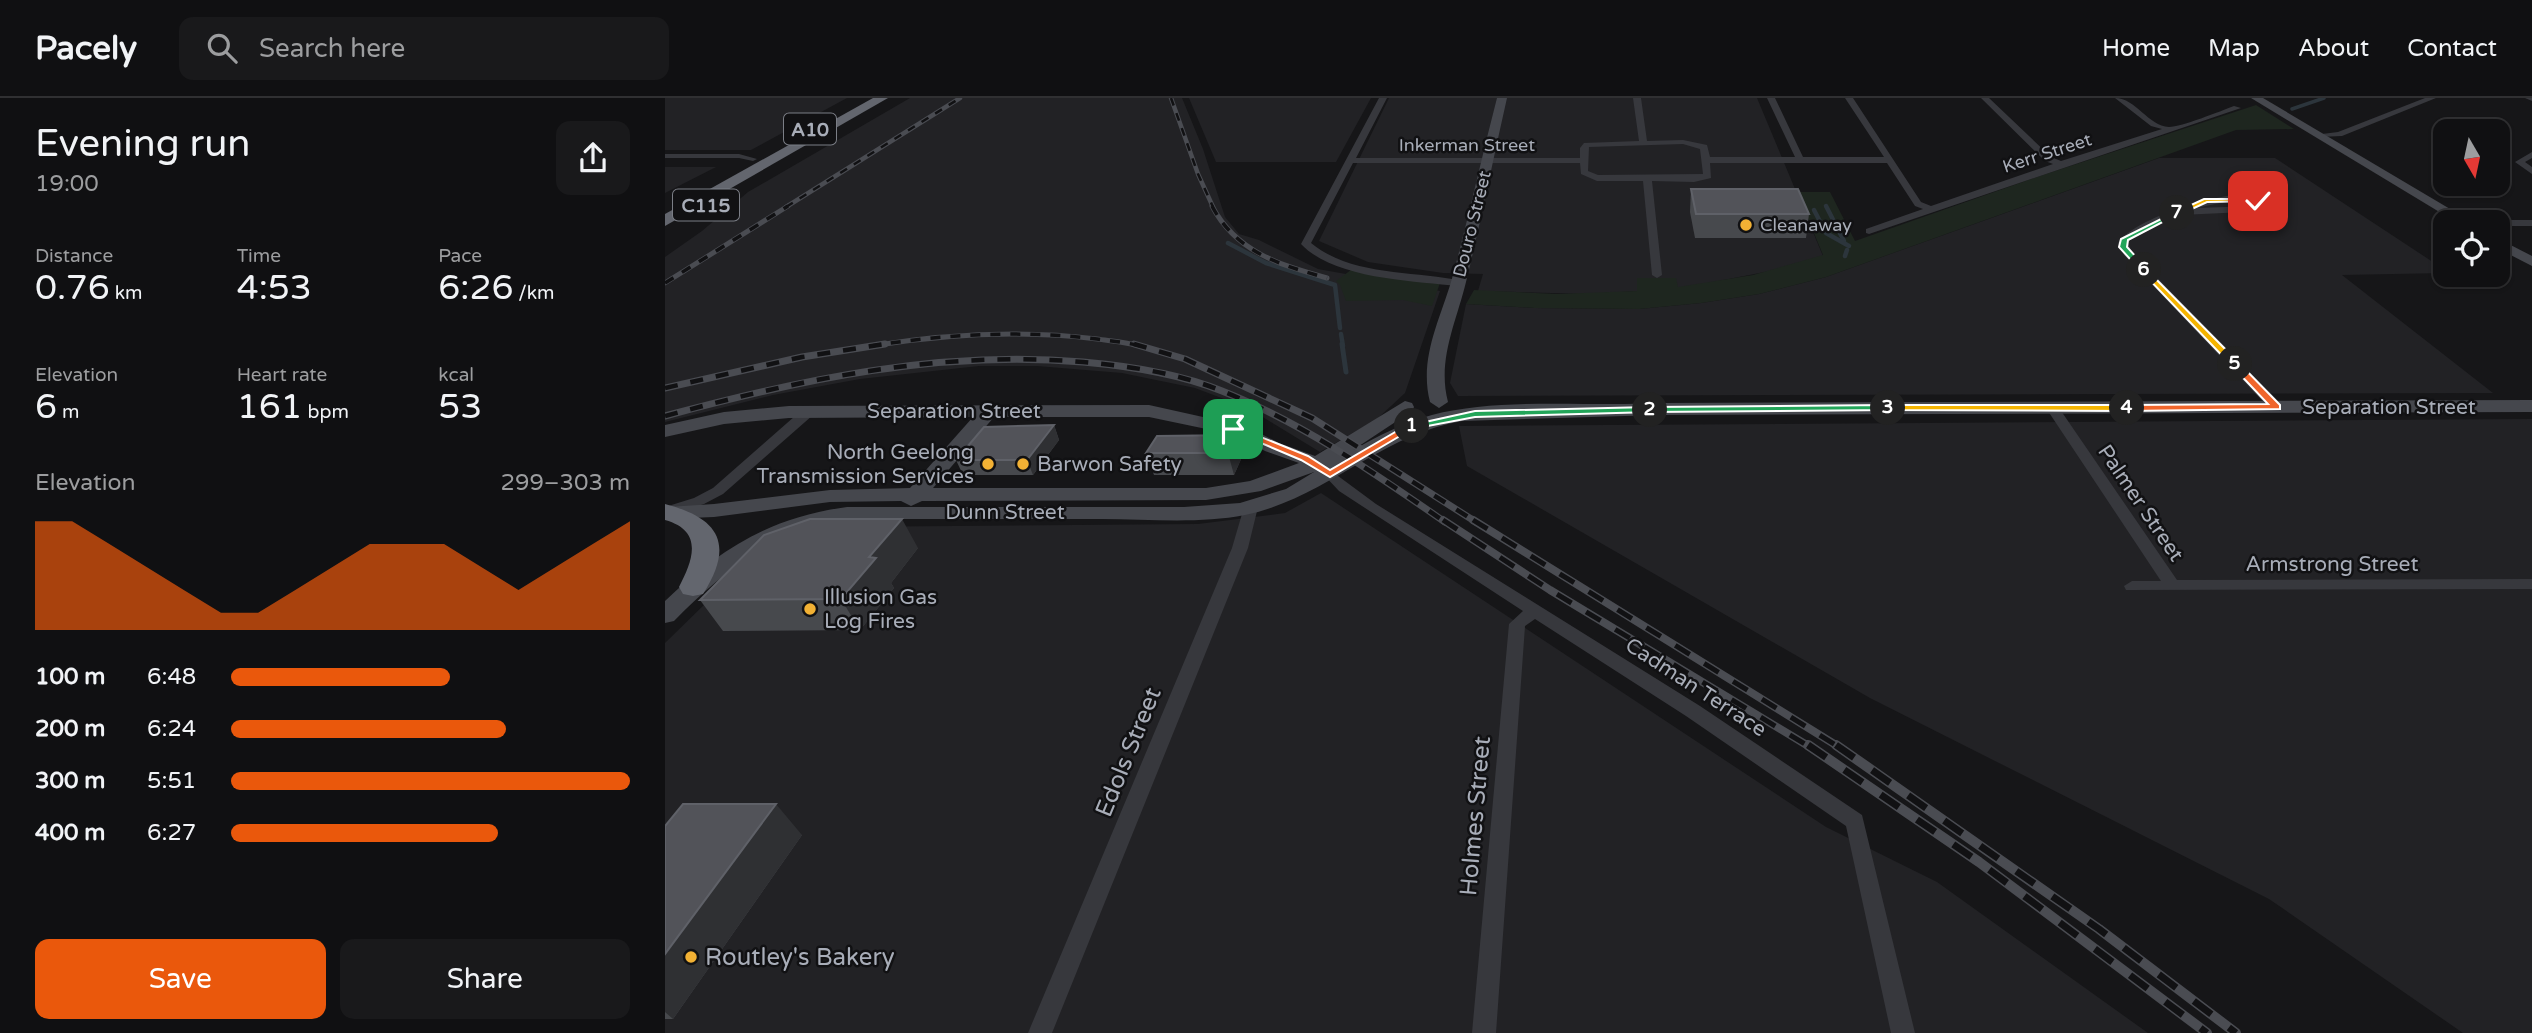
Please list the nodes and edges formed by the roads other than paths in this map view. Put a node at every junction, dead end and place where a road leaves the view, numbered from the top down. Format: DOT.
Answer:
graph roads {
  1 [pos="867,98"];
  2 [pos="882,98"];
  3 [pos="1383,98"];
  4 [pos="1502,98"];
  5 [pos="1637,98"];
  6 [pos="1771,98"];
  7 [pos="1849,98"];
  8 [pos="1986,98"];
  9 [pos="2119,98"];
  10 [pos="2256,98"];
  11 [pos="2432,98"];
  12 [pos="2237,108"];
  13 [pos="2171,130"];
  14 [pos="2318,135"];
  15 [pos="1643,142"];
  16 [pos="2532,154"];
  17 [pos="665,159"];
  18 [pos="1350,160"];
  19 [pos="1487,160"];
  20 [pos="1707,160"];
  21 [pos="1800,160"];
  22 [pos="1888,160"];
  23 [pos="1584,161"];
  24 [pos="2061,164"];
  25 [pos="752,166"];
  26 [pos="2532,171"];
  27 [pos="1647,179"];
  28 [pos="669,204"];
  29 [pos="1930,209"];
  30 [pos="2445,210"];
  31 [pos="2179,212"];
  32 [pos="665,221"];
  33 [pos="2510,223"];
  34 [pos="2532,223"];
  35 [pos="1869,231"];
  36 [pos="665,240"];
  37 [pos="2510,249"];
  38 [pos="2532,262"];
  39 [pos="1657,275"];
  40 [pos="1458,283"];
  41 [pos="1437,350"];
  42 [pos="1407,406"];
  43 [pos="2532,406"];
  44 [pos="2276,407"];
  45 [pos="2052,408"];
  46 [pos="989,411"];
  47 [pos="808,412"];
  48 [pos="1435,412"];
  49 [pos="665,431"];
  50 [pos="1322,468"];
  51 [pos="917,494"];
  52 [pos="1248,497"];
  53 [pos="666,512"];
  54 [pos="900,513"];
  55 [pos="2532,584"];
  56 [pos="2131,586"];
  57 [pos="2173,586"];
  58 [pos="693,587"];
  59 [pos="1534,611"];
  60 [pos="665,615"];
  61 [pos="1040,1033"];
  62 [pos="1483,1033"];
  63 [pos="1903,1033"];
  1 -- 25 [label="highway, A10"];
  2 -- 25 [label="highway, A10"];
  3 -- 18 [label="street"];
  4 -- 19 [label="main road, Douro Street"];
  5 -- 15 [label="street"];
  6 -- 21 [label="street"];
  7 -- 22 [label="street"];
  8 -- 24 [label="street"];
  9 -- 13 [label="street"];
  10 -- 14 [label="main road"];
  11 -- 14 [label="street"];
  12 -- 13 [label="street, Kerr Street"];
  13 -- 24 [label="street, Kerr Street"];
  14 -- 30 [label="main road"];
  15 -- 20 [label="street"];
  15 -- 23 [label="street"];
  16 -- 26 [label="street"];
  17 -- 25 [label="street"];
  18 -- 19 [label="street, Inkerman Street"];
  18 -- 40 [label="street"];
  19 -- 23 [label="street, Inkerman Street"];
  19 -- 40 [label="main road, Douro Street"];
  20 -- 21 [label="street"];
  20 -- 27 [label="street"];
  21 -- 22 [label="street"];
  22 -- 29 [label="street"];
  23 -- 27 [label="street"];
  24 -- 29 [label="street, Kerr Street"];
  25 -- 28 [label="highway, A10"];
  25 -- 32 [label="highway, A10"];
  25 -- 36 [label="highway, C115"];
  27 -- 39 [label="street"];
  29 -- 35 [label="street, Kerr Street"];
  31 -- 31 [label="street"];
  31 -- 44 [label="street"];
  33 -- 34 [label="street"];
  37 -- 38 [label="main road"];
  40 -- 41 [label="main road, Douro Street"];
  41 -- 42 [label="main road, Douro Street"];
  41 -- 48 [label="main road, Douro Street"];
  42 -- 48 [label="main road"];
  42 -- 50 [label="main road"];
  43 -- 44 [label="main road, Separation Street"];
  44 -- 45 [label="main road, Separation Street"];
  45 -- 48 [label="main road, Separation Street"];
  45 -- 57 [label="street, Palmer Street"];
  46 -- 47 [label="main road, Separation Street"];
  46 -- 50 [label="main road, Separation Street"];
  46 -- 51 [label="main road"];
  47 -- 49 [label="main road, Separation Street"];
  47 -- 53 [label="street"];
  48 -- 50 [label="main road, Separation Street"];
  50 -- 52 [label="main road, Dunn Street"];
  50 -- 59 [label="street, Cadman Terrace"];
  51 -- 52 [label="main road, Dunn Street"];
  51 -- 53 [label="main road, Dunn Street"];
  51 -- 54 [label="main road"];
  52 -- 54 [label="main road, Dunn Street"];
  52 -- 61 [label="street, Edols Street"];
  53 -- 58 [label="highway"];
  54 -- 58 [label="main road, Dunn Street"];
  55 -- 57 [label="street, Armstrong Street"];
  56 -- 57 [label="street, Armstrong Street"];
  58 -- 60 [label="main road, Dunn Street"];
  59 -- 62 [label="street, Holmes Street"];
  59 -- 63 [label="street, Cadman Terrace"];
}
